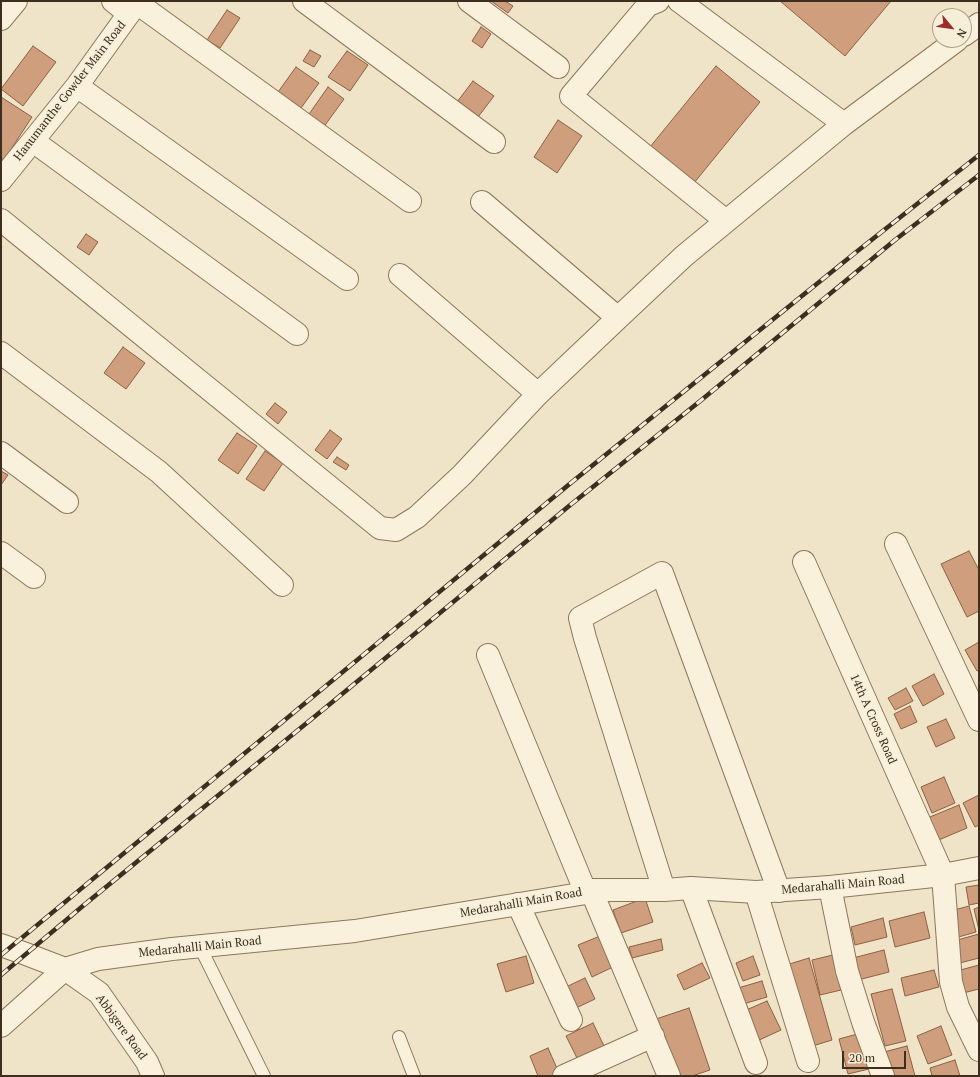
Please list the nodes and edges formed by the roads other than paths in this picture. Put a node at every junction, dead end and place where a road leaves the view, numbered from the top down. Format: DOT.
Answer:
graph roads {
  1 [pos="16,1"];
  2 [pos="304,1"];
  3 [pos="469,1"];
  4 [pos="679,1"];
  5 [pos="650,2"];
  6 [pos="129,5"];
  7 [pos="1,19"];
  8 [pos="946,48"];
  9 [pos="558,67"];
  10 [pos="77,86"];
  11 [pos="844,124"];
  12 [pos="33,140"];
  13 [pos="494,142"];
  14 [pos="1,180"];
  15 [pos="410,201"];
  16 [pos="482,202"];
  17 [pos="1,220"];
  18 [pos="726,221"];
  19 [pos="400,275"];
  20 [pos="347,279"];
  21 [pos="618,318"];
  22 [pos="297,334"];
  23 [pos="1,353"];
  24 [pos="538,394"];
  25 [pos="1,453"];
  26 [pos="67,502"];
  27 [pos="896,544"];
  28 [pos="1,553"];
  29 [pos="804,562"];
  30 [pos="34,577"];
  31 [pos="282,585"];
  32 [pos="488,655"];
  33 [pos="979,720"];
  34 [pos="979,868"];
  35 [pos="943,875"];
  36 [pos="830,887"];
  37 [pos="691,888"];
  38 [pos="664,890"];
  39 [pos="779,891"];
  40 [pos="589,892"];
  41 [pos="756,892"];
  42 [pos="518,904"];
  43 [pos="1,945"];
  44 [pos="200,946"];
  45 [pos="65,969"];
  46 [pos="571,1020"];
  47 [pos="1,1026"];
  48 [pos="653,1036"];
  49 [pos="399,1037"];
  50 [pos="979,1050"];
  51 [pos="808,1061"];
  52 [pos="756,1063"];
  53 [pos="153,1076"];
  54 [pos="264,1076"];
  55 [pos="414,1076"];
  56 [pos="564,1076"];
  57 [pos="669,1076"];
  58 [pos="883,1076"];
  1 -- 7 [label="street"];
  2 -- 13 [label="street"];
  3 -- 9 [label="street"];
  4 -- 11 [label="street"];
  5 -- 18 [label="street"];
  6 -- 10 [label="street, Hanumanthe Gowder Main Road"];
  6 -- 15 [label="street"];
  8 -- 11 [label="street"];
  10 -- 12 [label="street, Hanumanthe Gowder Main Road"];
  10 -- 20 [label="street"];
  11 -- 18 [label="street"];
  12 -- 14 [label="street, Hanumanthe Gowder Main Road"];
  12 -- 22 [label="street"];
  16 -- 21 [label="street"];
  17 -- 24 [label="street"];
  18 -- 21 [label="street"];
  19 -- 24 [label="street"];
  21 -- 24 [label="street"];
  23 -- 31 [label="street"];
  25 -- 26 [label="street"];
  27 -- 33 [label="street"];
  28 -- 30 [label="street"];
  29 -- 35 [label="street, 14th A Cross Road"];
  32 -- 40 [label="street"];
  34 -- 35 [label="street, Medarahalli Main Road"];
  35 -- 36 [label="street, Medarahalli Main Road"];
  35 -- 50 [label="street, 14th A Cross Road"];
  36 -- 39 [label="street, Medarahalli Main Road"];
  36 -- 58 [label="street"];
  37 -- 38 [label="street, Medarahalli Main Road"];
  37 -- 41 [label="street, Medarahalli Main Road"];
  37 -- 52 [label="street"];
  38 -- 39 [label="street"];
  38 -- 40 [label="street, Medarahalli Main Road"];
  39 -- 41 [label="street, Medarahalli Main Road"];
  40 -- 42 [label="street, Medarahalli Main Road"];
  40 -- 48 [label="street"];
  41 -- 51 [label="street"];
  42 -- 44 [label="street, Medarahalli Main Road"];
  42 -- 46 [label="street"];
  43 -- 45 [label="street, Abbigere Road"];
  44 -- 45 [label="street, Medarahalli Main Road"];
  44 -- 54 [label="lane"];
  45 -- 47 [label="street"];
  45 -- 53 [label="street, Abbigere Road"];
  48 -- 56 [label="street"];
  48 -- 57 [label="street"];
  49 -- 55 [label="lane"];
}
